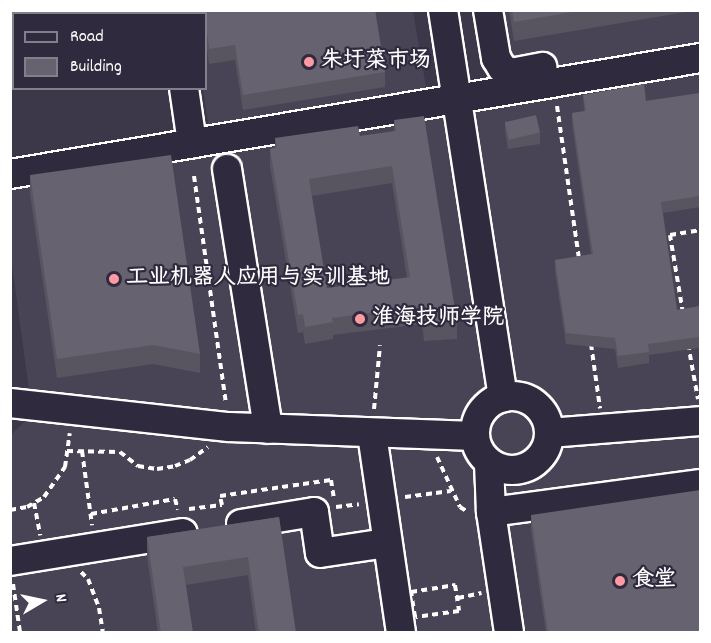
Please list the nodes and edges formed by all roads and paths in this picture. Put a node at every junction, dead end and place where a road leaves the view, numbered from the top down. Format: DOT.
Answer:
graph roads {
  1 [pos="443,10"];
  2 [pos="488,10"];
  3 [pos="700,40"];
  4 [pos="700,58"];
  5 [pos="184,90"];
  6 [pos="457,98"];
  7 [pos="557,104"];
  8 [pos="192,143"];
  9 [pos="227,169"];
  10 [pos="10,174"];
  11 [pos="194,176"];
  12 [pos="700,230"];
  13 [pos="580,267"];
  14 [pos="683,314"];
  15 [pos="590,336"];
  16 [pos="687,337"];
  17 [pos="380,345"];
  18 [pos="11,397"];
  19 [pos="503,397"];
  20 [pos="74,412"];
  21 [pos="700,413"];
  22 [pos="229,427"];
  23 [pos="268,429"];
  24 [pos="603,429"];
  25 [pos="549,433"];
  26 [pos="372,434"];
  27 [pos="475,436"];
  28 [pos="82,451"];
  29 [pos="67,452"];
  30 [pos="489,463"];
  31 [pos="700,484"];
  32 [pos="34,503"];
  33 [pos="10,510"];
  34 [pos="491,512"];
  35 [pos="387,543"];
  36 [pos="96,547"];
  37 [pos="52,554"];
  38 [pos="11,568"];
  39 [pos="455,585"];
  40 [pos="20,633"];
  41 [pos="103,633"];
  42 [pos="401,633"];
  43 [pos="508,633"];
  1 -- 6 [label="street"];
  2 -- 3 [label="street"];
  4 -- 6 [label="street"];
  5 -- 8 [label="street"];
  6 -- 8 [label="street"];
  6 -- 19 [label="street"];
  7 -- 13 [label="path"];
  8 -- 10 [label="street"];
  9 -- 23 [label="street"];
  11 -- 22 [label="path"];
  12 -- 14 [label="path"];
  15 -- 24 [label="path"];
  16 -- 21 [label="path"];
  17 -- 26 [label="path"];
  18 -- 20 [label="street"];
  19 -- 25 [label="street"];
  19 -- 27 [label="street"];
  20 -- 22 [label="street"];
  20 -- 29 [label="path"];
  21 -- 24 [label="street"];
  22 -- 23 [label="street"];
  22 -- 28 [label="path"];
  23 -- 26 [label="street"];
  24 -- 25 [label="street"];
  25 -- 30 [label="street"];
  26 -- 27 [label="street"];
  26 -- 35 [label="street"];
  27 -- 30 [label="street"];
  28 -- 29 [label="path"];
  28 -- 36 [label="path"];
  29 -- 32 [label="path"];
  30 -- 34 [label="street"];
  31 -- 34 [label="street"];
  32 -- 33 [label="path"];
  32 -- 37 [label="path"];
  34 -- 43 [label="street"];
  35 -- 36 [label="street"];
  35 -- 42 [label="street"];
  36 -- 37 [label="street"];
  37 -- 38 [label="street"];
  37 -- 41 [label="path"];
  38 -- 40 [label="path"];
  39 -- 39 [label="path"];
}
